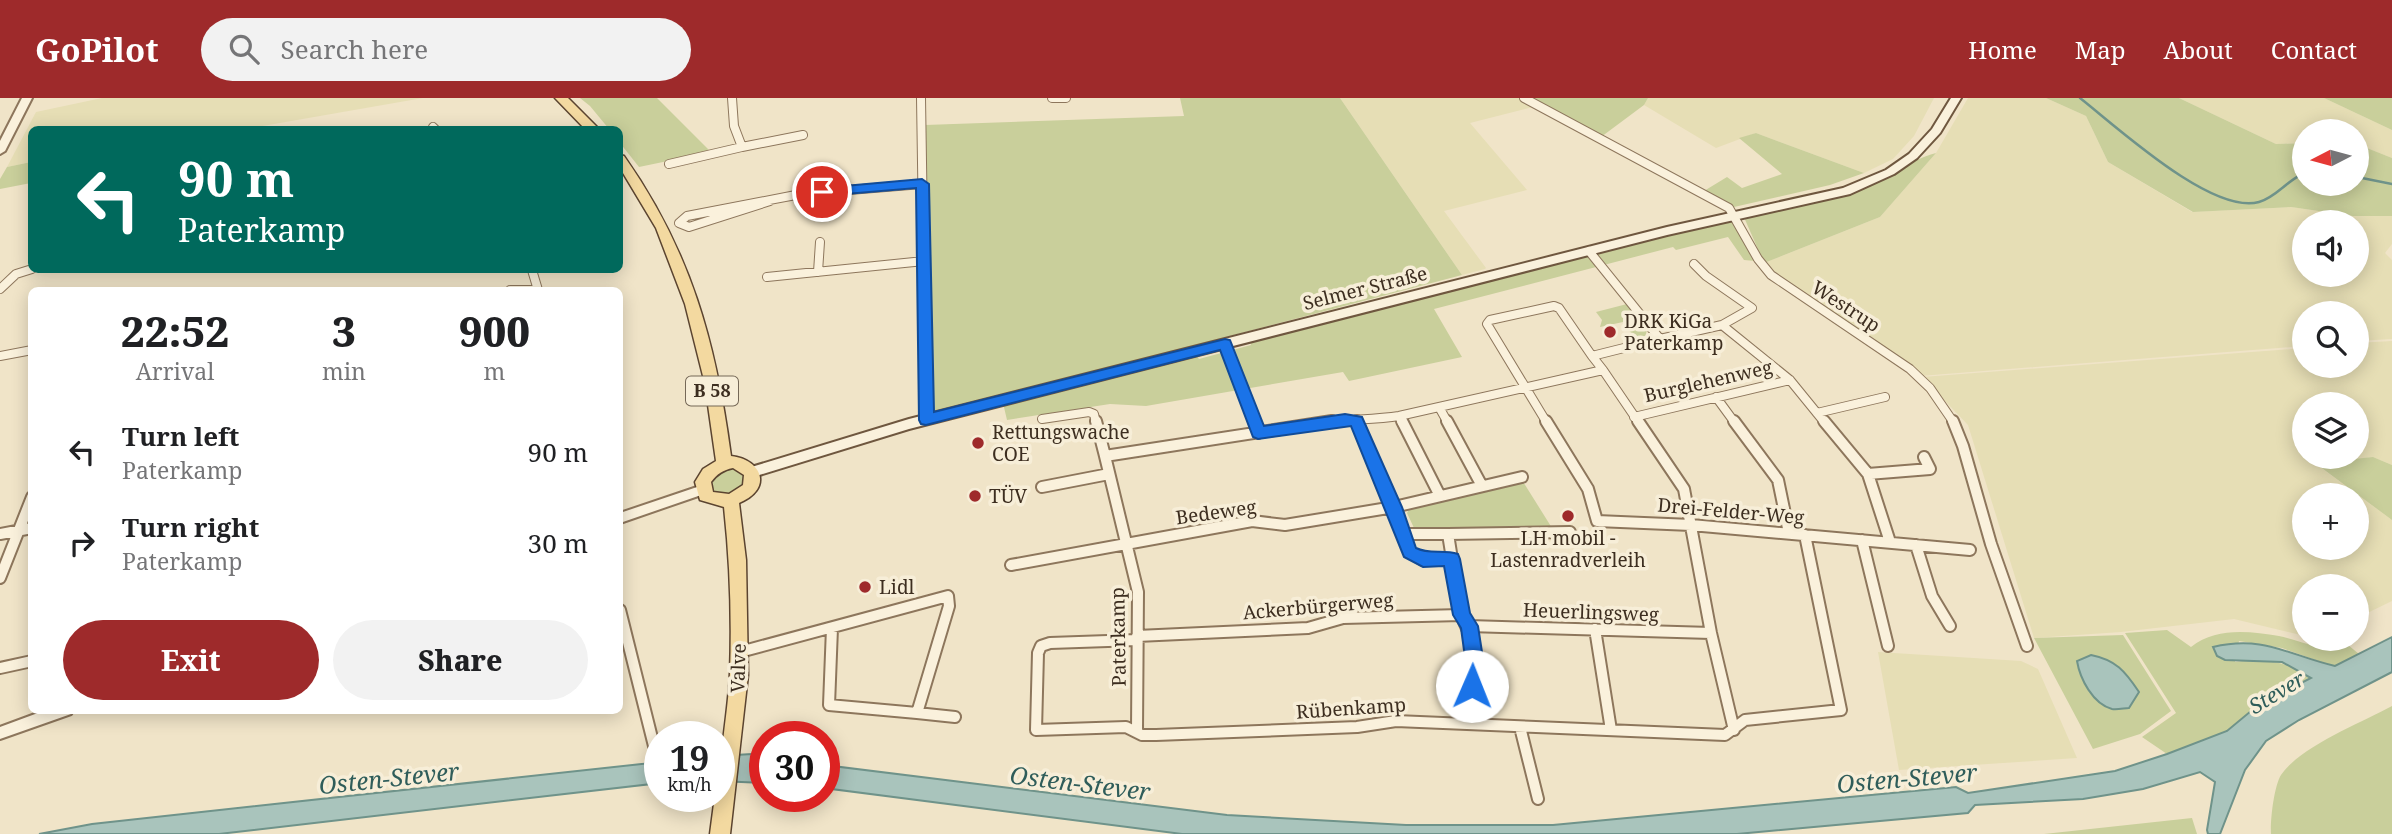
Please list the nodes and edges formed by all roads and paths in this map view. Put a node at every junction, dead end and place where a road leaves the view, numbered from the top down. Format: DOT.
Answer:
graph roads {
  1 [pos="27,98"];
  2 [pos="561,98"];
  3 [pos="732,98"];
  4 [pos="921,98"];
  5 [pos="1052,98"];
  6 [pos="1066,98"];
  7 [pos="1524,98"];
  8 [pos="1956,98"];
  9 [pos="590,126"];
  10 [pos="803,135"];
  11 [pos="742,147"];
  12 [pos="0,151"];
  13 [pos="623,164"];
  14 [pos="669,164"];
  15 [pos="922,184"];
  16 [pos="770,201"];
  17 [pos="1734,214"];
  18 [pos="820,242"];
  19 [pos="1589,251"];
  20 [pos="924,261"];
  21 [pos="1694,264"];
  22 [pos="28,270"];
  23 [pos="818,272"];
  24 [pos="533,273"];
  25 [pos="767,277"];
  26 [pos="516,287"];
  27 [pos="0,289"];
  28 [pos="1722,326"];
  29 [pos="1661,340"];
  30 [pos="1225,344"];
  31 [pos="28,351"];
  32 [pos="0,356"];
  33 [pos="1592,356"];
  34 [pos="1603,370"];
  35 [pos="1790,380"];
  36 [pos="1526,387"];
  37 [pos="1716,397"];
  38 [pos="1885,397"];
  39 [pos="1439,407"];
  40 [pos="1817,412"];
  41 [pos="1399,416"];
  42 [pos="1634,416"];
  43 [pos="1042,419"];
  44 [pos="926,420"];
  45 [pos="1357,421"];
  46 [pos="1258,433"];
  47 [pos="1105,456"];
  48 [pos="1924,457"];
  49 [pos="724,464"];
  50 [pos="753,472"];
  51 [pos="1109,474"];
  52 [pos="1868,474"];
  53 [pos="1522,477"];
  54 [pos="1482,486"];
  55 [pos="1042,487"];
  56 [pos="703,489"];
  57 [pos="1440,496"];
  58 [pos="731,501"];
  59 [pos="28,507"];
  60 [pos="1394,507"];
  61 [pos="623,517"];
  62 [pos="1691,525"];
  63 [pos="28,529"];
  64 [pos="19,531"];
  65 [pos="1570,532"];
  66 [pos="1789,533"];
  67 [pos="0,534"];
  68 [pos="1403,534"];
  69 [pos="1448,534"];
  70 [pos="1805,535"];
  71 [pos="1862,540"];
  72 [pos="1890,542"];
  73 [pos="1126,544"];
  74 [pos="1916,545"];
  75 [pos="1970,550"];
  76 [pos="1452,559"];
  77 [pos="1011,565"];
  78 [pos="0,578"];
  79 [pos="1461,615"];
  80 [pos="623,622"];
  81 [pos="1469,626"];
  82 [pos="1950,626"];
  83 [pos="832,628"];
  84 [pos="1595,629"];
  85 [pos="1711,633"];
  86 [pos="1137,638"];
  87 [pos="1888,646"];
  88 [pos="2027,646"];
  89 [pos="740,652"];
  90 [pos="28,663"];
  91 [pos="0,668"];
  92 [pos="917,713"];
  93 [pos="55,714"];
  94 [pos="955,717"];
  95 [pos="648,721"];
  96 [pos="1476,723"];
  97 [pos="1520,727"];
  98 [pos="1137,730"];
  99 [pos="1611,730"];
  100 [pos="1734,730"];
  101 [pos="0,733"];
  102 [pos="1538,799"];
  103 [pos="720,834"];
  1 -- 12 [label="street"];
  2 -- 9 [label="main road"];
  3 -- 11 [label="street"];
  4 -- 15 [label="street"];
  5 -- 6 [label="street"];
  7 -- 17 [label="street"];
  8 -- 17 [label="main road, Selmer Straße"];
  10 -- 11 [label="street"];
  11 -- 14 [label="street"];
  13 -- 49 [label="main road, B 58"];
  15 -- 16 [label="street"];
  15 -- 20 [label="street"];
  16 -- 16 [label="street"];
  17 -- 19 [label="main road, Selmer Straße"];
  17 -- 88 [label="street, Westrup"];
  18 -- 23 [label="street"];
  19 -- 29 [label="street"];
  19 -- 30 [label="main road, Selmer Straße"];
  20 -- 23 [label="street"];
  20 -- 44 [label="street"];
  21 -- 28 [label="street"];
  22 -- 27 [label="street"];
  23 -- 25 [label="street"];
  24 -- 26 [label="street"];
  28 -- 29 [label="street"];
  28 -- 35 [label="street"];
  29 -- 33 [label="street"];
  30 -- 44 [label="main road, Selmer Straße"];
  30 -- 46 [label="street"];
  31 -- 32 [label="street"];
  33 -- 34 [label="street"];
  33 -- 36 [label="street"];
  34 -- 36 [label="street"];
  34 -- 42 [label="street"];
  35 -- 37 [label="street, Burglehenweg"];
  35 -- 40 [label="street"];
  36 -- 39 [label="street"];
  36 -- 62 [label="street, Drei-Felder-Weg"];
  37 -- 42 [label="street, Burglehenweg"];
  37 -- 66 [label="street"];
  38 -- 40 [label="street"];
  39 -- 41 [label="street"];
  39 -- 54 [label="street"];
  40 -- 52 [label="street"];
  41 -- 45 [label="street"];
  41 -- 57 [label="street"];
  42 -- 62 [label="street"];
  43 -- 47 [label="street, Paterkamp"];
  44 -- 50 [label="main road, Selmer Straße"];
  45 -- 46 [label="street"];
  45 -- 60 [label="street"];
  46 -- 47 [label="street"];
  47 -- 51 [label="street, Paterkamp"];
  48 -- 52 [label="street"];
  49 -- 50 [label="main road"];
  49 -- 56 [label="main road"];
  50 -- 58 [label="main road"];
  51 -- 55 [label="street"];
  51 -- 73 [label="street, Paterkamp"];
  52 -- 72 [label="street"];
  53 -- 54 [label="street"];
  54 -- 57 [label="street"];
  56 -- 58 [label="main road"];
  56 -- 61 [label="street"];
  57 -- 60 [label="street"];
  58 -- 89 [label="main road, Valve"];
  59 -- 64 [label="street"];
  60 -- 68 [label="street"];
  60 -- 73 [label="street, Bedeweg"];
  62 -- 66 [label="street, Drei-Felder-Weg"];
  62 -- 85 [label="street"];
  63 -- 64 [label="street"];
  64 -- 67 [label="street"];
  64 -- 78 [label="street"];
  65 -- 69 [label="street"];
  66 -- 70 [label="street, Drei-Felder-Weg"];
  68 -- 69 [label="street"];
  68 -- 76 [label="street"];
  69 -- 76 [label="street"];
  70 -- 71 [label="street, Drei-Felder-Weg"];
  70 -- 100 [label="street, Rübenkamp"];
  71 -- 72 [label="street, Drei-Felder-Weg"];
  71 -- 87 [label="street"];
  72 -- 74 [label="street, Drei-Felder-Weg"];
  73 -- 77 [label="street"];
  73 -- 86 [label="street, Paterkamp"];
  74 -- 75 [label="street, Drei-Felder-Weg"];
  74 -- 82 [label="street"];
  76 -- 79 [label="street"];
  79 -- 81 [label="street"];
  79 -- 86 [label="street, Ackerbürgerweg"];
  80 -- 95 [label="street"];
  81 -- 84 [label="street, Heuerlingsweg"];
  81 -- 96 [label="street"];
  83 -- 89 [label="street"];
  83 -- 92 [label="street"];
  83 -- 92 [label="street"];
  84 -- 85 [label="street, Heuerlingsweg"];
  84 -- 99 [label="street"];
  85 -- 100 [label="street"];
  86 -- 98 [label="street, Paterkamp"];
  86 -- 98 [label="street, Ackerbürgerweg"];
  89 -- 103 [label="main road, Valve"];
  90 -- 91 [label="street"];
  92 -- 94 [label="street"];
  93 -- 101 [label="street"];
  96 -- 97 [label="street, Rübenkamp"];
  96 -- 98 [label="street, Rübenkamp"];
  97 -- 99 [label="street, Rübenkamp"];
  97 -- 102 [label="street"];
  99 -- 100 [label="street, Rübenkamp"];
}
